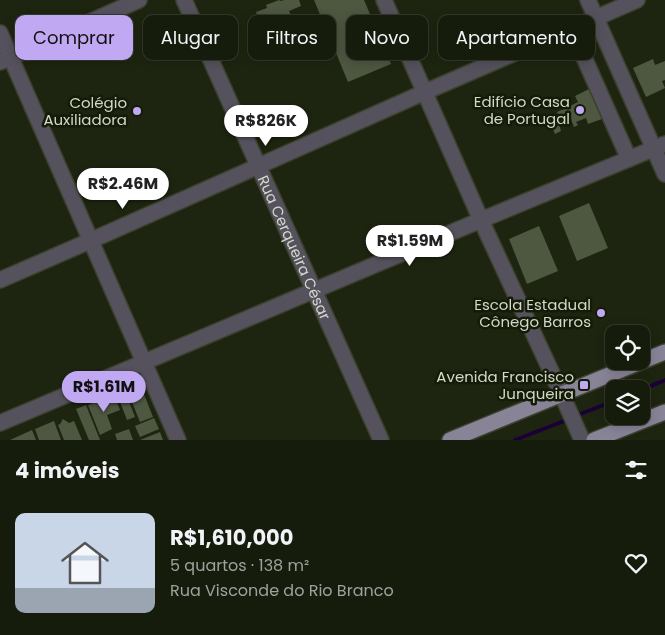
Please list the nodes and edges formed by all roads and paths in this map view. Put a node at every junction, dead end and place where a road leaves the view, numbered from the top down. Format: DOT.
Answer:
graph roads {
  1 [pos="139,0"];
  2 [pos="184,0"];
  3 [pos="384,0"];
  4 [pos="588,0"];
  5 [pos="637,0"];
  6 [pos="596,18"];
  7 [pos="0,33"];
  8 [pos="5,60"];
  9 [pos="498,60"];
  10 [pos="586,60"];
  11 [pos="425,92"];
  12 [pos="659,147"];
  13 [pos="629,159"];
  14 [pos="258,166"];
  15 [pos="665,174"];
  16 [pos="481,220"];
  17 [pos="92,240"];
  18 [pos="0,280"];
  19 [pos="314,291"];
  20 [pos="665,352"];
  21 [pos="144,363"];
  22 [pos="565,401"];
  23 [pos="665,412"];
  24 [pos="0,423"];
  25 [pos="580,436"];
  26 [pos="178,440"];
  27 [pos="381,440"];
  28 [pos="450,440"];
  29 [pos="594,440"];
  1 -- 8 [label="street"];
  2 -- 14 [label="street, Rua Cerqueira César"];
  3 -- 11 [label="street"];
  4 -- 6 [label="street"];
  5 -- 6 [label="street"];
  6 -- 12 [label="street"];
  7 -- 8 [label="street"];
  8 -- 17 [label="street"];
  9 -- 11 [label="street"];
  10 -- 13 [label="street"];
  11 -- 14 [label="street"];
  11 -- 16 [label="street"];
  12 -- 13 [label="street"];
  12 -- 15 [label="street"];
  13 -- 16 [label="street"];
  14 -- 17 [label="street"];
  14 -- 19 [label="street, Rua Cerqueira César"];
  16 -- 19 [label="street"];
  16 -- 22 [label="street"];
  17 -- 18 [label="street"];
  17 -- 21 [label="street"];
  19 -- 21 [label="street"];
  19 -- 27 [label="street, Rua Cerqueira César"];
  20 -- 22 [label="main road"];
  21 -- 24 [label="street"];
  21 -- 26 [label="street"];
  22 -- 25 [label="street"];
  22 -- 28 [label="main road"];
  23 -- 29 [label="main road"];
}
